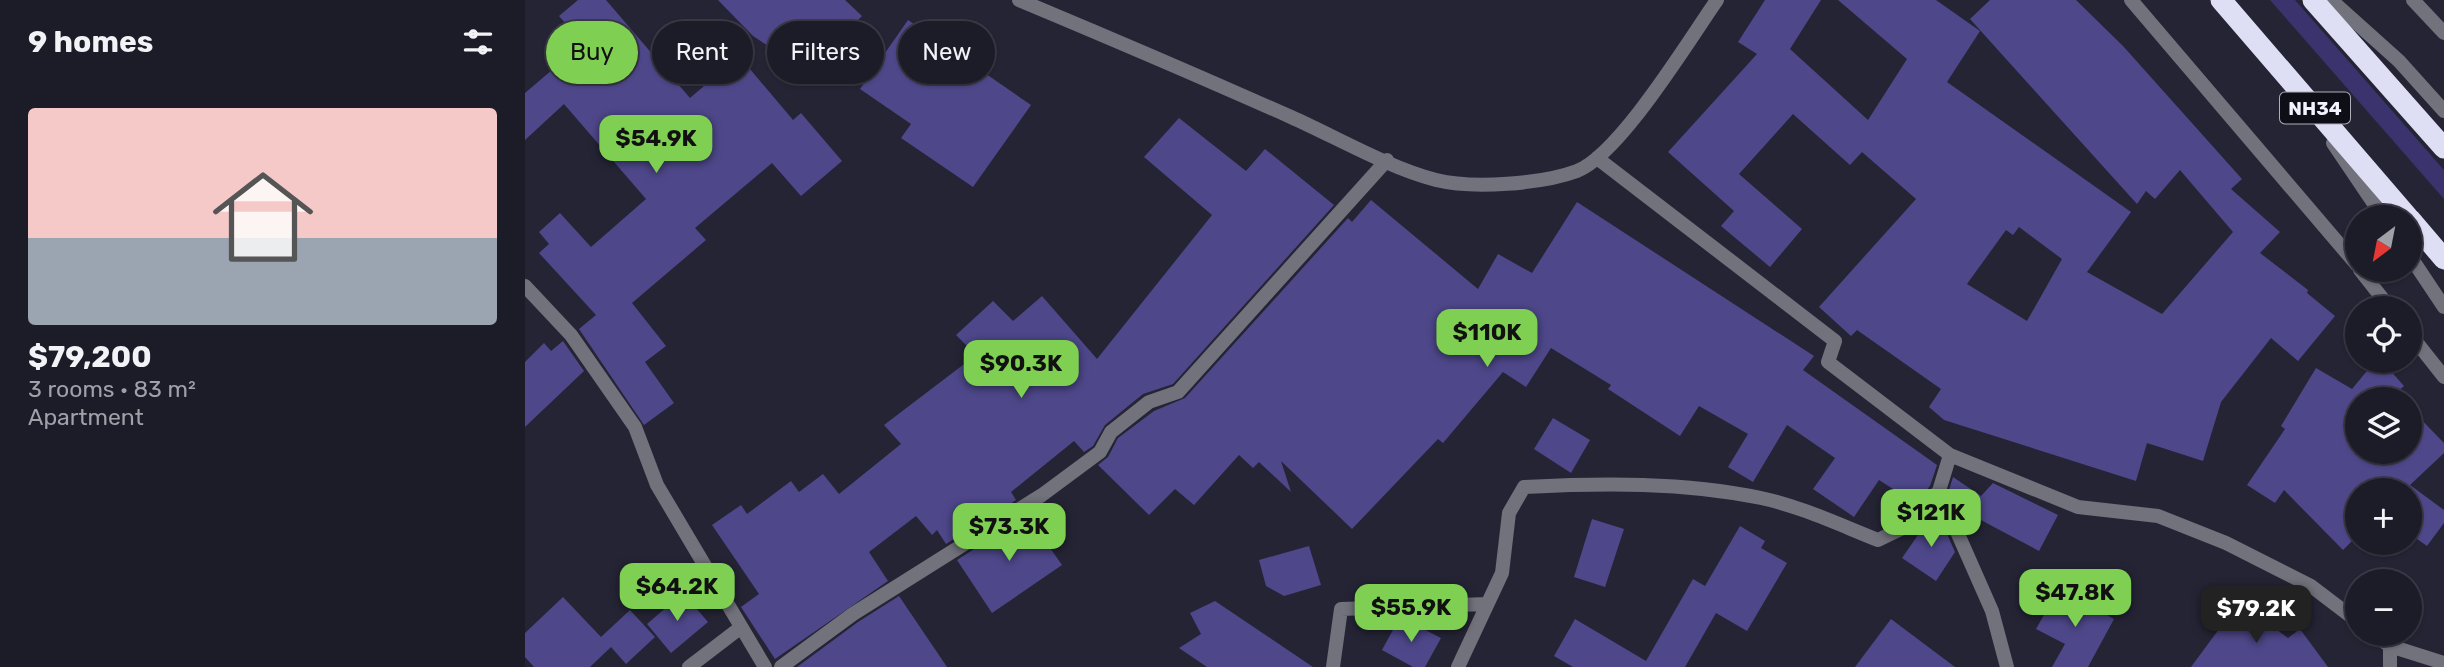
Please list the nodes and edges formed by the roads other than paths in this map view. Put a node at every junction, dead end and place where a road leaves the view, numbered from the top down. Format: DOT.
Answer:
graph roads {
  1 [pos="1019,0"];
  2 [pos="1717,0"];
  3 [pos="2131,0"];
  4 [pos="2221,0"];
  5 [pos="2313,0"];
  6 [pos="2331,0"];
  7 [pos="2413,0"];
  8 [pos="2444,33"];
  9 [pos="2288,76"];
  10 [pos="2444,111"];
  11 [pos="2444,148"];
  12 [pos="1597,158"];
  13 [pos="1387,160"];
  14 [pos="2375,205"];
  15 [pos="2398,205"];
  16 [pos="2422,234"];
  17 [pos="2345,251"];
  18 [pos="2444,260"];
  19 [pos="2422,274"];
  20 [pos="2370,282"];
  21 [pos="525,286"];
  22 [pos="2381,296"];
  23 [pos="2444,307"];
  24 [pos="2422,349"];
  25 [pos="2444,377"];
  26 [pos="1950,456"];
  27 [pos="1939,491"];
  28 [pos="1487,604"];
  29 [pos="2345,612"];
  30 [pos="740,628"];
  31 [pos="2389,646"];
  32 [pos="2444,663"];
  33 [pos="689,667"];
  34 [pos="765,667"];
  35 [pos="781,667"];
  36 [pos="1332,667"];
  37 [pos="1458,667"];
  38 [pos="2007,667"];
  39 [pos="2390,667"];
  1 -- 13 [label="street"];
  2 -- 12 [label="street"];
  3 -- 17 [label="street"];
  4 -- 9 [label="highway, NH34"];
  5 -- 11 [label="highway"];
  6 -- 10 [label="street"];
  7 -- 8 [label="street"];
  9 -- 14 [label="street"];
  9 -- 15 [label="highway, NH34"];
  12 -- 13 [label="street"];
  12 -- 26 [label="street"];
  13 -- 35 [label="street"];
  16 -- 18 [label="highway, NH34"];
  19 -- 23 [label="street"];
  20 -- 22 [label="street"];
  21 -- 30 [label="street"];
  24 -- 25 [label="street"];
  26 -- 27 [label="street"];
  26 -- 29 [label="street"];
  27 -- 28 [label="street"];
  27 -- 38 [label="street"];
  28 -- 36 [label="street"];
  28 -- 37 [label="street"];
  30 -- 33 [label="street"];
  30 -- 34 [label="street"];
  31 -- 32 [label="street"];
  31 -- 39 [label="street"];
}
